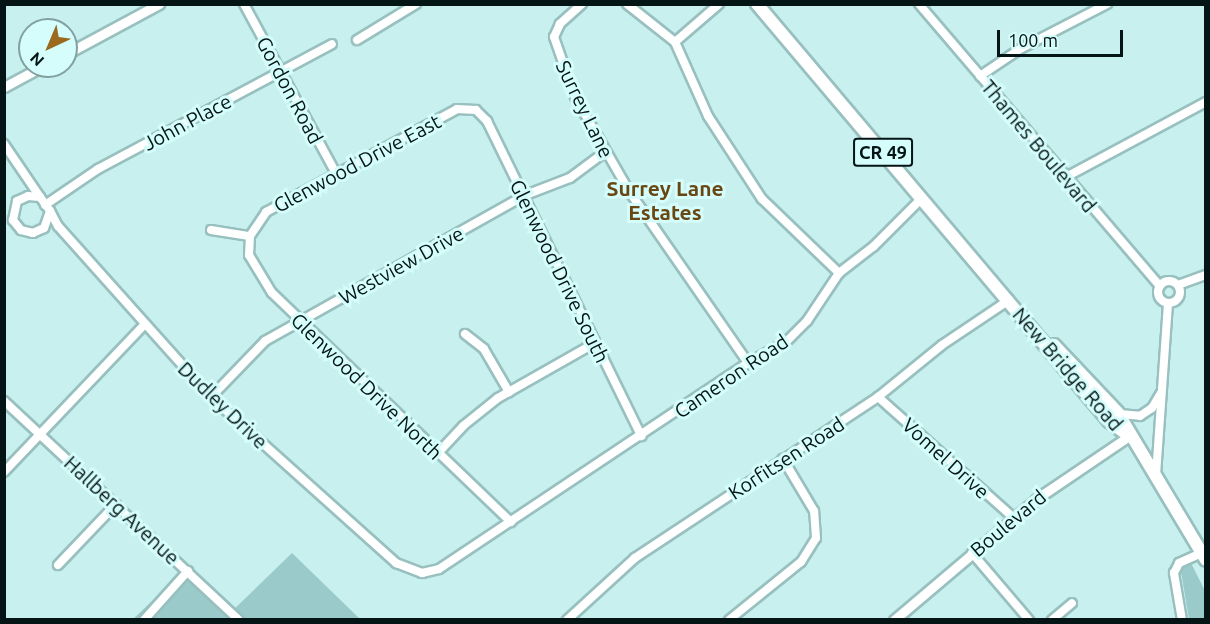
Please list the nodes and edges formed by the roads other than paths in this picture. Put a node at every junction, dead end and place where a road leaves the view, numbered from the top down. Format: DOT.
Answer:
graph roads {
  1 [pos="159,4"];
  2 [pos="244,4"];
  3 [pos="416,4"];
  4 [pos="582,4"];
  5 [pos="627,4"];
  6 [pos="719,4"];
  7 [pos="757,4"];
  8 [pos="919,4"];
  9 [pos="1107,4"];
  10 [pos="357,40"];
  11 [pos="675,42"];
  12 [pos="332,44"];
  13 [pos="78,48"];
  14 [pos="280,72"];
  15 [pos="980,76"];
  16 [pos="21,78"];
  17 [pos="4,87"];
  18 [pos="1206,102"];
  19 [pos="476,110"];
  20 [pos="4,144"];
  21 [pos="605,152"];
  22 [pos="336,175"];
  23 [pos="1066,177"];
  24 [pos="524,196"];
  25 [pos="40,197"];
  26 [pos="922,198"];
  27 [pos="48,208"];
  28 [pos="211,230"];
  29 [pos="250,236"];
  30 [pos="839,273"];
  31 [pos="1206,275"];
  32 [pos="1178,285"];
  33 [pos="1160,286"];
  34 [pos="1009,300"];
  35 [pos="1168,303"];
  36 [pos="298,322"];
  37 [pos="143,326"];
  38 [pos="465,334"];
  39 [pos="595,343"];
  40 [pos="748,363"];
  41 [pos="508,392"];
  42 [pos="1162,392"];
  43 [pos="211,397"];
  44 [pos="878,397"];
  45 [pos="4,401"];
  46 [pos="1118,413"];
  47 [pos="40,434"];
  48 [pos="641,436"];
  49 [pos="1129,436"];
  50 [pos="438,453"];
  51 [pos="783,459"];
  52 [pos="4,472"];
  53 [pos="1156,477"];
  54 [pos="116,504"];
  55 [pos="1014,518"];
  56 [pos="511,522"];
  57 [pos="972,554"];
  58 [pos="1203,556"];
  59 [pos="58,565"];
  60 [pos="188,571"];
  61 [pos="419,573"];
  62 [pos="1071,603"];
  63 [pos="144,620"];
  64 [pos="239,620"];
  65 [pos="567,620"];
  66 [pos="729,620"];
  67 [pos="894,620"];
  68 [pos="1029,620"];
  69 [pos="1052,620"];
  70 [pos="1182,620"];
  1 -- 13 [label="street"];
  2 -- 14 [label="street, Gordon Road"];
  3 -- 10 [label="street"];
  4 -- 21 [label="street, Surrey Lane"];
  5 -- 11 [label="street"];
  6 -- 11 [label="street"];
  7 -- 26 [label="main road, New Bridge Road / CR 49"];
  8 -- 15 [label="street, Thames Boulevard"];
  9 -- 15 [label="street"];
  11 -- 30 [label="street"];
  12 -- 14 [label="street, John Place"];
  14 -- 22 [label="street, Gordon Road"];
  14 -- 27 [label="street, John Place"];
  15 -- 23 [label="street, Thames Boulevard"];
  16 -- 17 [label="street"];
  18 -- 23 [label="street"];
  19 -- 22 [label="street, Glenwood Drive East"];
  19 -- 24 [label="street, Glenwood Drive South"];
  20 -- 25 [label="street, Dudley Drive"];
  21 -- 24 [label="street, Westview Drive"];
  21 -- 40 [label="street, Surrey Lane"];
  22 -- 29 [label="street, Glenwood Drive East"];
  23 -- 33 [label="street, Thames Boulevard"];
  24 -- 36 [label="street, Westview Drive"];
  24 -- 39 [label="street, Glenwood Drive South"];
  25 -- 27 [label="street, Dudley Drive"];
  25 -- 27 [label="street"];
  26 -- 30 [label="street, Cameron Road"];
  26 -- 34 [label="main road, New Bridge Road / CR 49"];
  27 -- 37 [label="street, Dudley Drive"];
  28 -- 29 [label="street"];
  29 -- 36 [label="street, Glenwood Drive North"];
  30 -- 40 [label="street, Cameron Road"];
  31 -- 32 [label="street"];
  32 -- 33 [label="street"];
  32 -- 35 [label="street"];
  33 -- 35 [label="street"];
  34 -- 44 [label="street, Korfitsen Road"];
  34 -- 46 [label="main road, New Bridge Road / CR 49"];
  34 -- 49 [label="main road, New Bridge Road / CR 49"];
  35 -- 42 [label="street"];
  36 -- 43 [label="street, Westview Drive"];
  36 -- 50 [label="street, Glenwood Drive North"];
  37 -- 43 [label="street, Dudley Drive"];
  37 -- 47 [label="street"];
  38 -- 41 [label="street"];
  39 -- 41 [label="street"];
  39 -- 48 [label="street, Glenwood Drive South"];
  40 -- 48 [label="street, Cameron Road"];
  41 -- 50 [label="street"];
  42 -- 46 [label="street"];
  42 -- 53 [label="street"];
  43 -- 61 [label="street, Dudley Drive"];
  44 -- 51 [label="street, Korfitsen Road"];
  44 -- 55 [label="street, Vomel Drive"];
  45 -- 47 [label="street, Hallberg Avenue"];
  46 -- 49 [label="main road, New Bridge Road / CR 49"];
  47 -- 52 [label="street"];
  47 -- 54 [label="street, Hallberg Avenue"];
  48 -- 56 [label="street, Cameron Road"];
  49 -- 53 [label="main road, New Bridge Road / CR 49"];
  49 -- 55 [label="street, Boulevard"];
  50 -- 56 [label="street, Glenwood Drive North"];
  51 -- 65 [label="street, Korfitsen Road"];
  51 -- 66 [label="street"];
  53 -- 58 [label="main road, CR 49"];
  54 -- 59 [label="street"];
  54 -- 60 [label="street, Hallberg Avenue"];
  55 -- 57 [label="street, Boulevard"];
  56 -- 61 [label="street, Cameron Road"];
  57 -- 67 [label="street, Boulevard"];
  57 -- 68 [label="street"];
  58 -- 70 [label="street, CR 49"];
  60 -- 63 [label="street"];
  60 -- 64 [label="street, Hallberg Avenue"];
  62 -- 69 [label="street"];
}
